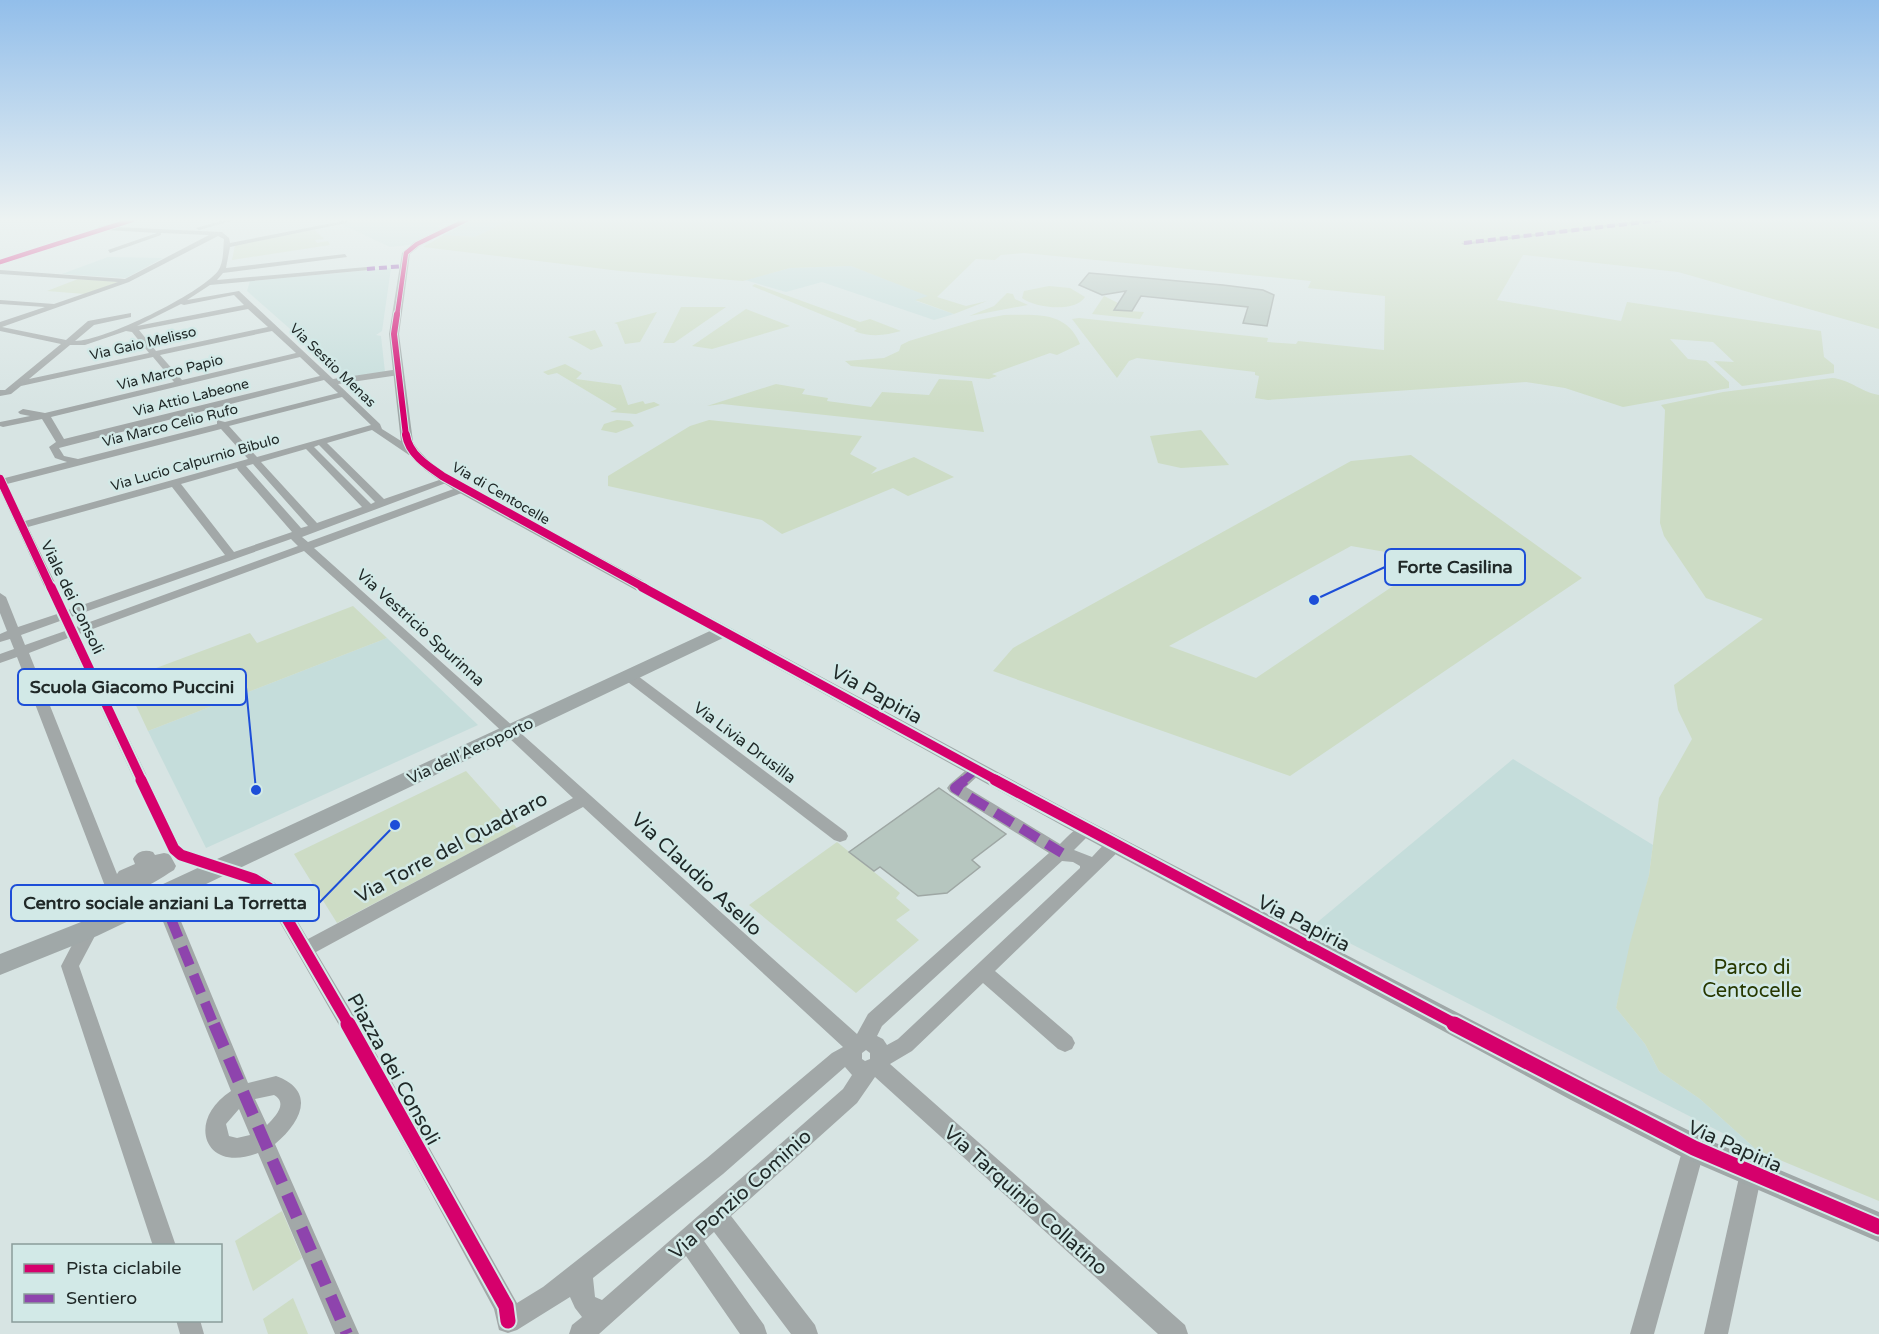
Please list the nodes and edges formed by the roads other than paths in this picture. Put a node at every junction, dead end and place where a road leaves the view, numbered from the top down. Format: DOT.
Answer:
graph roads {
  1 [pos="123,282"];
  2 [pos="227,282"];
  3 [pos="401,282"];
  4 [pos="208,284"];
  5 [pos="0,302"];
  6 [pos="59,305"];
  7 [pos="173,306"];
  8 [pos="250,306"];
  9 [pos="128,315"];
  10 [pos="0,327"];
  11 [pos="123,328"];
  12 [pos="274,328"];
  13 [pos="134,330"];
  14 [pos="67,344"];
  15 [pos="302,354"];
  16 [pos="153,355"];
  17 [pos="399,372"];
  18 [pos="330,379"];
  19 [pos="17,384"];
  20 [pos="180,384"];
  21 [pos="343,392"];
  22 [pos="12,400"];
  23 [pos="45,416"];
  24 [pos="2,424"];
  25 [pos="221,424"];
  26 [pos="376,428"];
  27 [pos="61,442"];
  28 [pos="324,445"];
  29 [pos="311,449"];
  30 [pos="413,453"];
  31 [pos="74,461"];
  32 [pos="256,462"];
  33 [pos="242,468"];
  34 [pos="0,480"];
  35 [pos="449,480"];
  36 [pos="176,485"];
  37 [pos="463,489"];
  38 [pos="383,504"];
  39 [pos="370,509"];
  40 [pos="22,528"];
  41 [pos="316,528"];
  42 [pos="297,535"];
  43 [pos="307,547"];
  44 [pos="232,557"];
  45 [pos="174,578"];
  46 [pos="187,591"];
  47 [pos="0,597"];
  48 [pos="64,616"];
  49 [pos="724,631"];
  50 [pos="15,633"];
  51 [pos="74,633"];
  52 [pos="0,638"];
  53 [pos="22,651"];
  54 [pos="0,659"];
  55 [pos="629,676"];
  56 [pos="512,732"];
  57 [pos="977,769"];
  58 [pos="584,799"];
  59 [pos="1087,829"];
  60 [pos="840,836"];
  61 [pos="1116,844"];
  62 [pos="1061,854"];
  63 [pos="216,868"];
  64 [pos="1088,872"];
  65 [pos="171,919"];
  66 [pos="89,929"];
  67 [pos="306,949"];
  68 [pos="0,965"];
  69 [pos="983,972"];
  70 [pos="1065,1043"];
  71 [pos="856,1047"];
  72 [pos="875,1065"];
  73 [pos="243,1094"];
  74 [pos="263,1141"];
  75 [pos="1695,1148"];
  76 [pos="1751,1173"];
  77 [pos="716,1216"];
  78 [pos="1879,1227"];
  79 [pos="689,1240"];
  80 [pos="165,1244"];
  81 [pos="582,1271"];
  82 [pos="606,1312"];
  83 [pos="504,1328"];
  84 [pos="347,1334"];
  85 [pos="581,1334"];
  86 [pos="755,1334"];
  87 [pos="806,1334"];
  88 [pos="1176,1334"];
  89 [pos="1642,1334"];
  90 [pos="1716,1334"];
  1 -- 6 [label="street"];
  2 -- 4 [label="street"];
  3 -- 17 [label="street"];
  4 -- 7 [label="street"];
  5 -- 6 [label="street"];
  6 -- 10 [label="street"];
  7 -- 8 [label="street, Via Sestio Menas"];
  7 -- 11 [label="street"];
  8 -- 12 [label="street, Via Sestio Menas"];
  8 -- 13 [label="street"];
  9 -- 14 [label="street"];
  10 -- 14 [label="street"];
  11 -- 13 [label="street"];
  11 -- 14 [label="street"];
  12 -- 15 [label="street, Via Sestio Menas"];
  12 -- 16 [label="street, Via Gaio Melisso"];
  13 -- 16 [label="street"];
  14 -- 19 [label="street"];
  15 -- 18 [label="street, Via Sestio Menas"];
  15 -- 20 [label="street, Via Marco Papio"];
  16 -- 19 [label="street, Via Gaio Melisso"];
  16 -- 20 [label="street"];
  17 -- 18 [label="street, Via Attio Labeone"];
  17 -- 30 [label="street"];
  18 -- 21 [label="street, Via Sestio Menas"];
  18 -- 27 [label="street, Via Attio Labeone"];
  19 -- 22 [label="street"];
  20 -- 23 [label="street, Via Marco Papio"];
  21 -- 25 [label="street, Via Marco Celio Rufo"];
  21 -- 26 [label="street, Via Sestio Menas"];
  22 -- 23 [label="street"];
  22 -- 24 [label="street"];
  23 -- 24 [label="street, Via Marco Papio"];
  23 -- 27 [label="street"];
  25 -- 31 [label="street, Via Marco Celio Rufo"];
  25 -- 32 [label="street"];
  26 -- 28 [label="street, Via Lucio Calpurnio Bibulo"];
  26 -- 30 [label="street, Via Sestio Menas"];
  26 -- 32 [label="street, Via Lucio Calpurnio Bibulo"];
  27 -- 31 [label="street"];
  28 -- 29 [label="street, Via Lucio Calpurnio Bibulo"];
  28 -- 38 [label="street"];
  29 -- 32 [label="street, Via Lucio Calpurnio Bibulo"];
  29 -- 39 [label="street"];
  30 -- 35 [label="street, Via di Centocelle"];
  31 -- 34 [label="street, Via Marco Celio Rufo"];
  32 -- 33 [label="street, Via Lucio Calpurnio Bibulo"];
  32 -- 36 [label="street, Via Lucio Calpurnio Bibulo"];
  32 -- 41 [label="street"];
  33 -- 36 [label="street, Via Lucio Calpurnio Bibulo"];
  33 -- 42 [label="street"];
  34 -- 40 [label="street, Viale dei Consoli"];
  35 -- 37 [label="street, Via di Centocelle"];
  35 -- 38 [label="street"];
  36 -- 40 [label="street, Via Lucio Calpurnio Bibulo"];
  36 -- 44 [label="street"];
  37 -- 43 [label="street"];
  37 -- 49 [label="street, Via di Centocelle"];
  38 -- 39 [label="street"];
  39 -- 41 [label="street"];
  40 -- 48 [label="street, Viale dei Consoli"];
  41 -- 42 [label="street"];
  42 -- 43 [label="street, Via Vestricio Spurinna"];
  42 -- 44 [label="street"];
  43 -- 46 [label="street"];
  43 -- 56 [label="street, Via Vestricio Spurinna"];
  44 -- 45 [label="street"];
  45 -- 46 [label="street"];
  45 -- 48 [label="street"];
  46 -- 51 [label="street"];
  47 -- 50 [label="street"];
  48 -- 50 [label="street"];
  48 -- 51 [label="street, Viale dei Consoli"];
  49 -- 55 [label="street, Via dell'Aeroporto"];
  49 -- 57 [label="street, Via Papiria"];
  50 -- 52 [label="street"];
  50 -- 53 [label="street"];
  51 -- 53 [label="street"];
  51 -- 63 [label="street, Viale dei Consoli"];
  53 -- 54 [label="street"];
  53 -- 66 [label="street"];
  55 -- 56 [label="street, Via dell'Aeroporto"];
  55 -- 60 [label="street, Via Livia Drusilla"];
  56 -- 58 [label="street, Via Claudio Asello"];
  56 -- 63 [label="street, Via dell'Aeroporto"];
  57 -- 59 [label="street, Via Papiria"];
  57 -- 62 [label="street"];
  58 -- 67 [label="street, Via Torre del Quadraro"];
  58 -- 71 [label="street, Via Claudio Asello"];
  59 -- 61 [label="street, Via Papiria"];
  59 -- 62 [label="street, Via Ponzio Cominio"];
  61 -- 64 [label="street, Via Ponzio Cominio"];
  61 -- 75 [label="street, Via Papiria"];
  62 -- 64 [label="street"];
  62 -- 71 [label="street, Via Ponzio Cominio"];
  63 -- 66 [label="street"];
  63 -- 67 [label="street, Piazza dei Consoli"];
  64 -- 69 [label="street, Via Ponzio Cominio"];
  65 -- 73 [label="street"];
  66 -- 68 [label="street"];
  66 -- 80 [label="street"];
  67 -- 83 [label="street, Piazza dei Consoli"];
  69 -- 70 [label="street"];
  69 -- 72 [label="street, Via Ponzio Cominio"];
  71 -- 72 [label="street, Via Claudio Asello"];
  71 -- 81 [label="street, Via Ponzio Cominio"];
  72 -- 77 [label="street, Via Ponzio Cominio"];
  72 -- 88 [label="street, Via Tarquinio Collatino"];
  73 -- 74 [label="street"];
  73 -- 74 [label="street"];
  73 -- 74 [label="street"];
  74 -- 84 [label="street"];
  75 -- 76 [label="street, Via Papiria"];
  75 -- 89 [label="street"];
  76 -- 78 [label="street, Via Papiria"];
  76 -- 90 [label="street"];
  77 -- 79 [label="street, Via Ponzio Cominio"];
  77 -- 87 [label="street"];
  79 -- 82 [label="street, Via Ponzio Cominio"];
  79 -- 86 [label="street"];
  81 -- 82 [label="street"];
  81 -- 83 [label="street, Via Ponzio Cominio"];
  82 -- 85 [label="street, Via Ponzio Cominio"];
}
